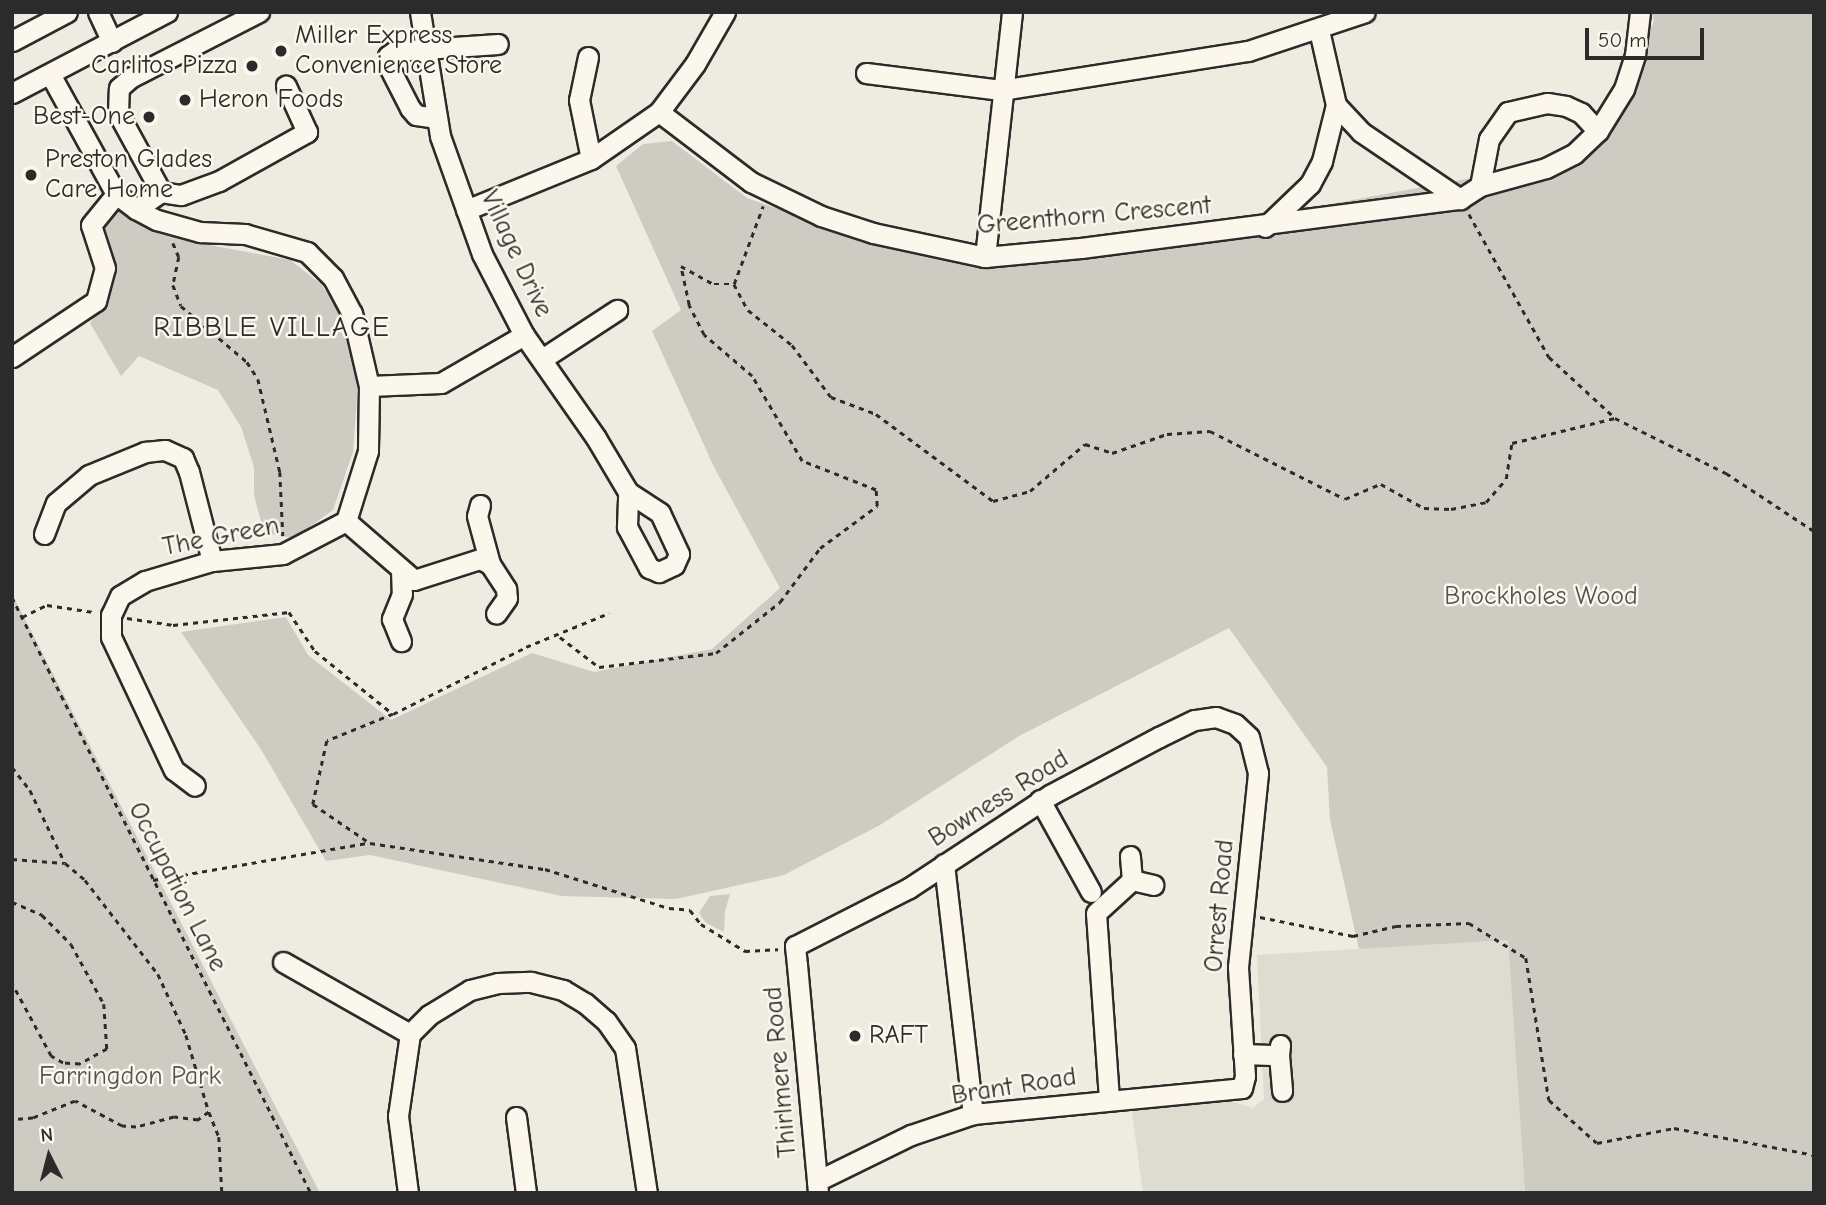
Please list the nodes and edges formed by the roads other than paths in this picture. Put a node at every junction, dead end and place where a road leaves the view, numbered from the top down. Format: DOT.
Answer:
graph roads {
  1 [pos="67,12"];
  2 [pos="98,12"];
  3 [pos="167,12"];
  4 [pos="259,12"];
  5 [pos="420,12"];
  6 [pos="725,12"];
  7 [pos="1012,12"];
  8 [pos="1365,12"];
  9 [pos="1640,12"];
  10 [pos="1320,30"];
  11 [pos="12,41"];
  12 [pos="112,42"];
  13 [pos="498,44"];
  14 [pos="428,50"];
  15 [pos="587,57"];
  16 [pos="866,73"];
  17 [pos="51,74"];
  18 [pos="286,86"];
  19 [pos="1002,90"];
  20 [pos="12,93"];
  21 [pos="1336,105"];
  22 [pos="659,111"];
  23 [pos="437,118"];
  24 [pos="1598,131"];
  25 [pos="591,159"];
  26 [pos="1480,186"];
  27 [pos="162,192"];
  28 [pos="116,194"];
  29 [pos="1460,199"];
  30 [pos="136,209"];
  31 [pos="466,210"];
  32 [pos="1265,227"];
  33 [pos="985,257"];
  34 [pos="617,310"];
  35 [pos="524,335"];
  36 [pos="12,357"];
  37 [pos="542,359"];
  38 [pos="369,386"];
  39 [pos="628,492"];
  40 [pos="480,505"];
  41 [pos="346,521"];
  42 [pos="44,534"];
  43 [pos="212,561"];
  44 [pos="490,564"];
  45 [pos="401,570"];
  46 [pos="496,614"];
  47 [pos="401,641"];
  48 [pos="1235,724"];
  49 [pos="195,786"];
  50 [pos="1040,800"];
  51 [pos="1130,856"];
  52 [pos="944,863"];
  53 [pos="1132,880"];
  54 [pos="1153,885"];
  55 [pos="1091,892"];
  56 [pos="795,946"];
  57 [pos="283,962"];
  58 [pos="410,1034"];
  59 [pos="1243,1054"];
  60 [pos="1231,1091"];
  61 [pos="1282,1091"];
  62 [pos="1110,1099"];
  63 [pos="973,1114"];
  64 [pos="516,1117"];
  65 [pos="818,1187"];
  66 [pos="408,1193"];
  67 [pos="526,1193"];
  68 [pos="647,1193"];
  1 -- 11 [label="street"];
  2 -- 12 [label="street"];
  3 -- 12 [label="street"];
  4 -- 27 [label="street"];
  5 -- 14 [label="street, Village Drive"];
  6 -- 22 [label="street"];
  7 -- 19 [label="street"];
  8 -- 10 [label="street"];
  9 -- 24 [label="street, Greenthorn Crescent"];
  10 -- 19 [label="street"];
  10 -- 21 [label="street"];
  12 -- 17 [label="street"];
  13 -- 14 [label="street"];
  14 -- 23 [label="street, Village Drive"];
  14 -- 23 [label="street"];
  15 -- 25 [label="street"];
  16 -- 19 [label="street"];
  17 -- 20 [label="street"];
  17 -- 28 [label="street"];
  18 -- 27 [label="street"];
  19 -- 33 [label="street"];
  21 -- 29 [label="street"];
  21 -- 32 [label="street"];
  22 -- 25 [label="street"];
  22 -- 33 [label="street, Greenthorn Crescent"];
  23 -- 31 [label="street, Village Drive"];
  24 -- 26 [label="street, Greenthorn Crescent"];
  24 -- 26 [label="street"];
  25 -- 31 [label="street"];
  26 -- 29 [label="street, Greenthorn Crescent"];
  27 -- 30 [label="street"];
  28 -- 30 [label="street"];
  28 -- 36 [label="street"];
  29 -- 32 [label="street, Greenthorn Crescent"];
  30 -- 38 [label="street"];
  31 -- 35 [label="street, Village Drive"];
  32 -- 33 [label="street, Greenthorn Crescent"];
  34 -- 37 [label="street"];
  35 -- 37 [label="street, Village Drive"];
  35 -- 38 [label="street"];
  37 -- 39 [label="street, Village Drive"];
  38 -- 41 [label="street"];
  40 -- 44 [label="street"];
  41 -- 43 [label="street, The Green"];
  41 -- 45 [label="street"];
  42 -- 43 [label="street"];
  43 -- 49 [label="street, The Green"];
  44 -- 45 [label="street"];
  44 -- 46 [label="street"];
  45 -- 47 [label="street"];
  48 -- 50 [label="street, Bowness Road"];
  48 -- 59 [label="street, Orrest Road"];
  50 -- 52 [label="street, Bowness Road"];
  50 -- 55 [label="street"];
  51 -- 53 [label="street"];
  52 -- 56 [label="street, Bowness Road"];
  52 -- 63 [label="street"];
  53 -- 54 [label="street"];
  53 -- 62 [label="street"];
  56 -- 65 [label="street, Thirlmere Road"];
  57 -- 58 [label="street"];
  58 -- 66 [label="street"];
  58 -- 68 [label="street"];
  59 -- 60 [label="street, Orrest Road"];
  59 -- 61 [label="street"];
  60 -- 62 [label="street, Brant Road"];
  62 -- 63 [label="street, Brant Road"];
  63 -- 65 [label="street, Brant Road"];
  64 -- 67 [label="street"];
}
